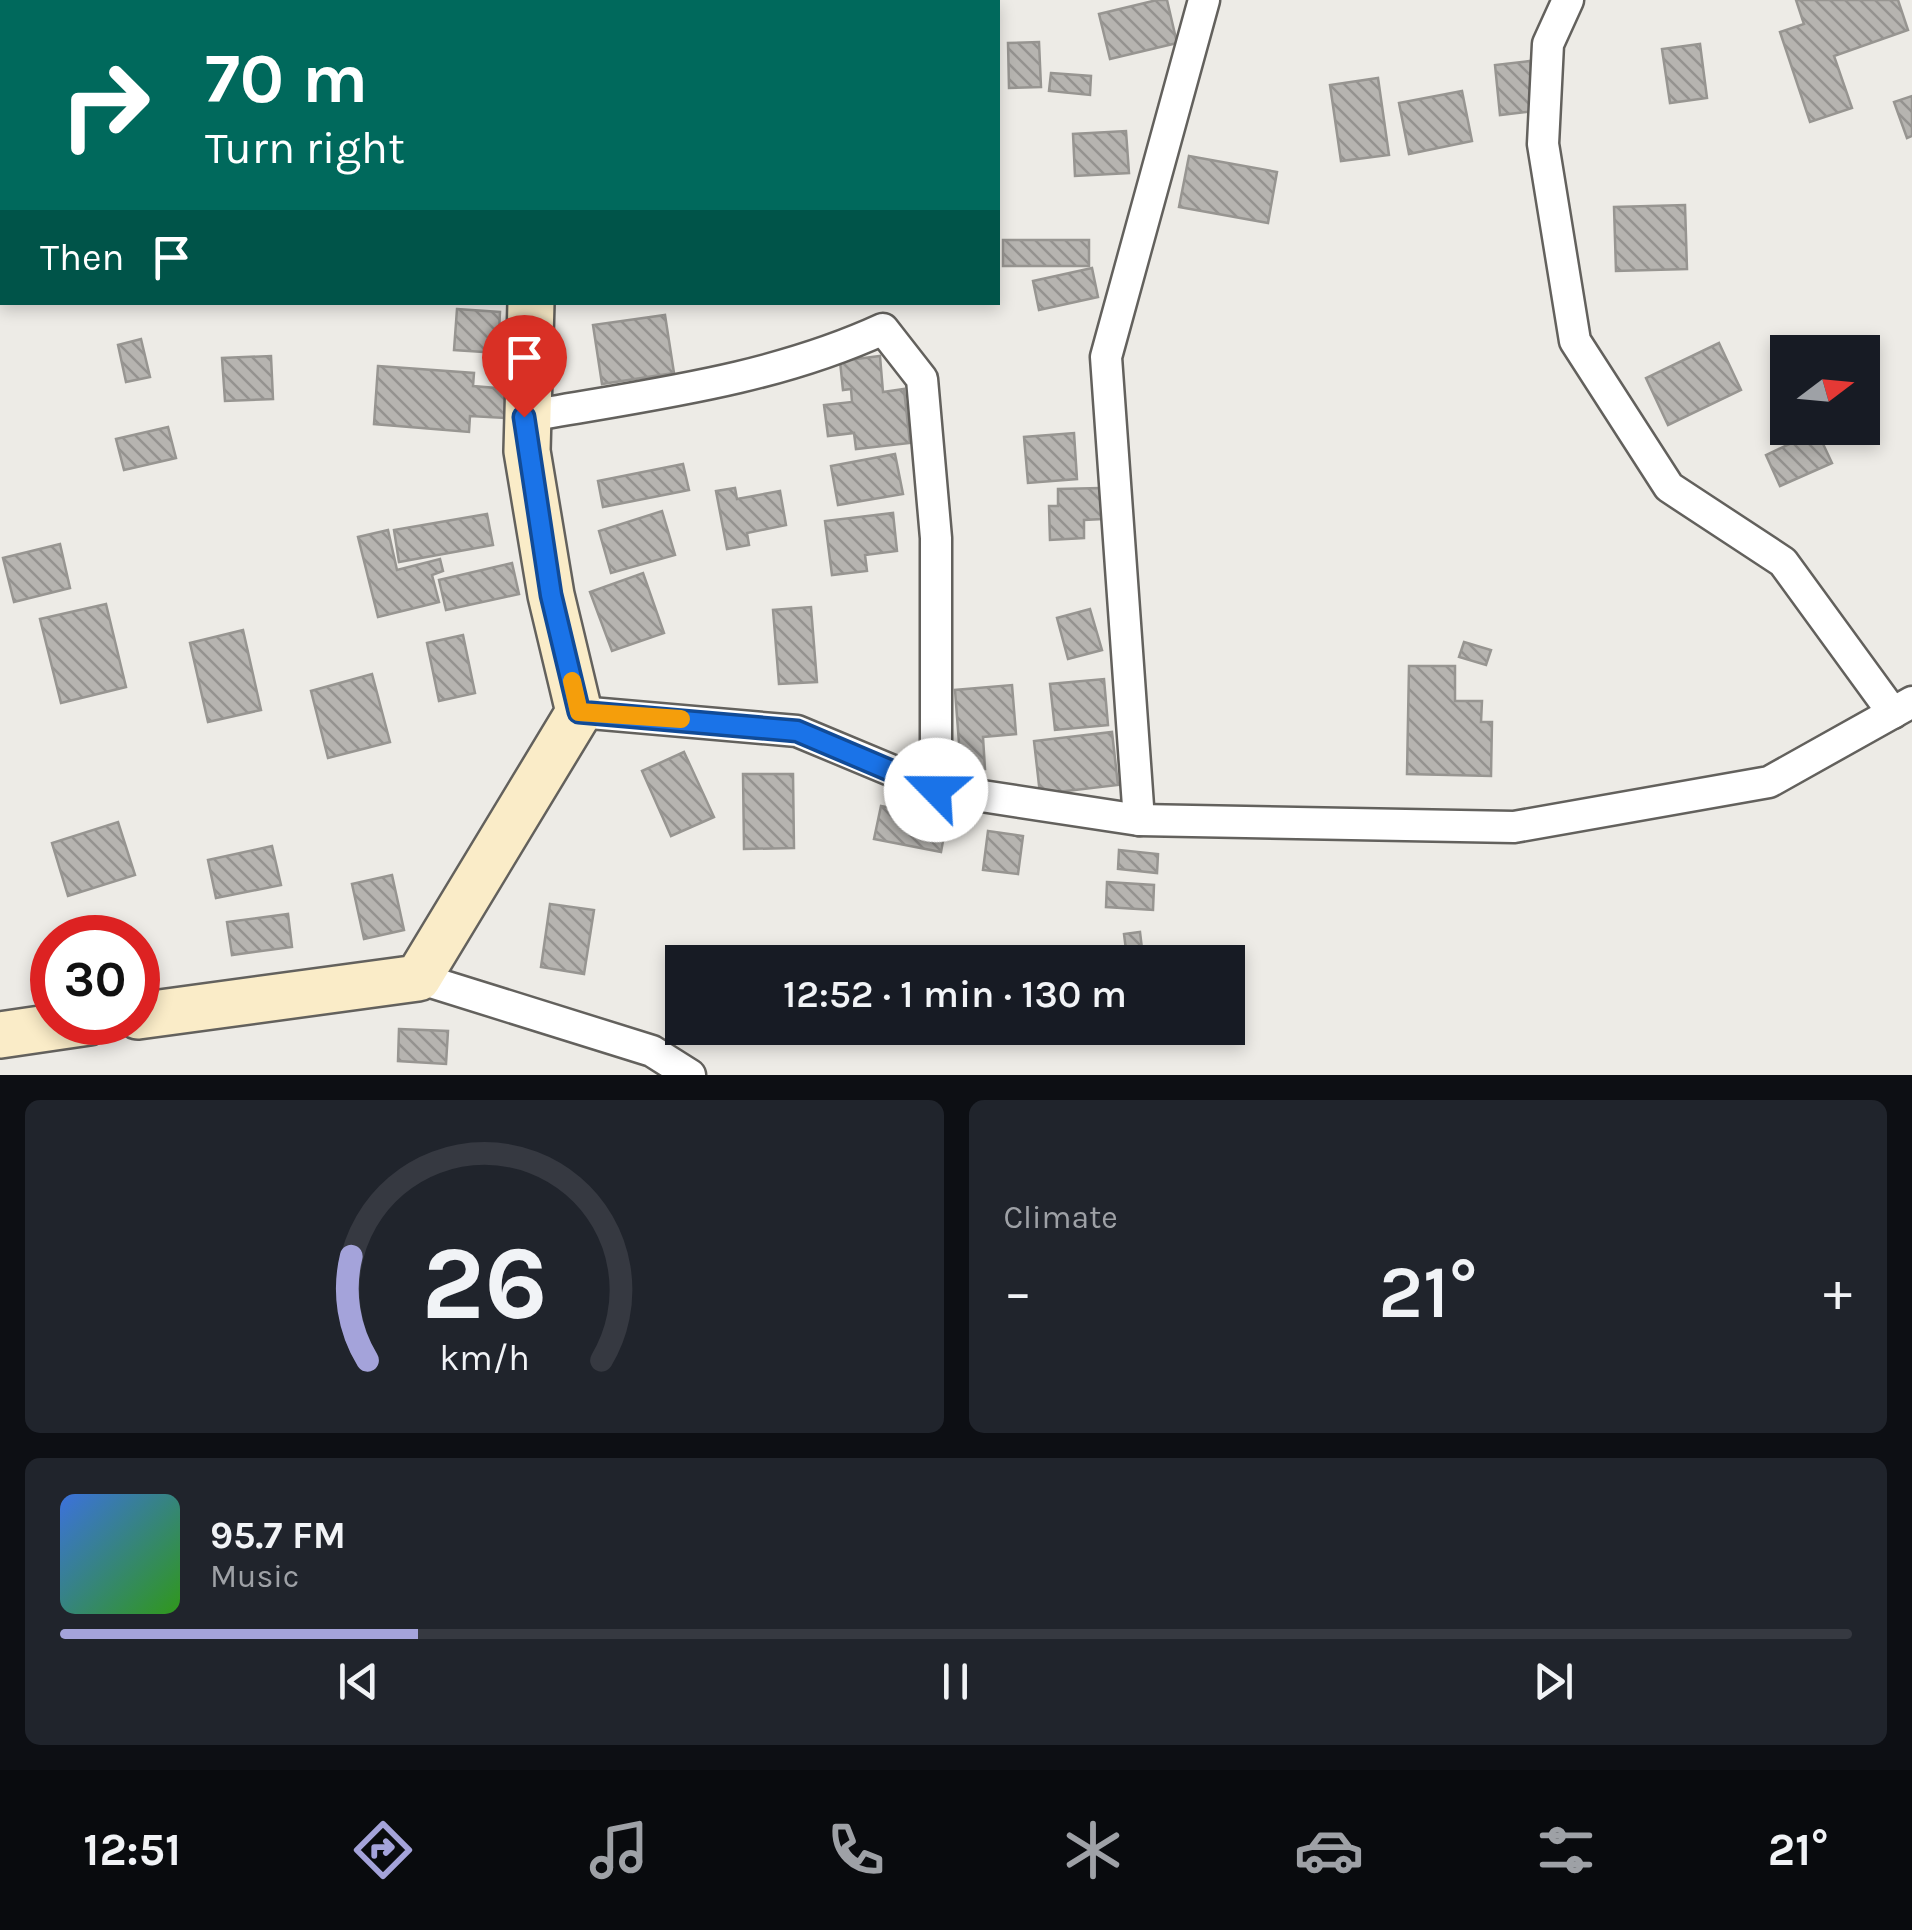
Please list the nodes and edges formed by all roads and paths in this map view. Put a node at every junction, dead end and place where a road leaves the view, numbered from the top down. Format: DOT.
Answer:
graph roads {
  1 [pos="1204,0"];
  2 [pos="1568,0"];
  3 [pos="531,305"];
  4 [pos="524,417"];
  5 [pos="1902,708"];
  6 [pos="579,712"];
  7 [pos="936,790"];
  8 [pos="1138,820"];
  9 [pos="418,978"];
  10 [pos="160,1013"];
  11 [pos="30,1030"];
  12 [pos="0,1034"];
  13 [pos="690,1075"];
  1 -- 8 [label="street"];
  2 -- 5 [label="street"];
  3 -- 4 [label="street"];
  4 -- 6 [label="street"];
  4 -- 7 [label="street"];
  5 -- 8 [label="street"];
  6 -- 7 [label="street"];
  6 -- 9 [label="street"];
  7 -- 8 [label="street"];
  9 -- 10 [label="street"];
  9 -- 13 [label="street"];
  11 -- 12 [label="street"];
}
